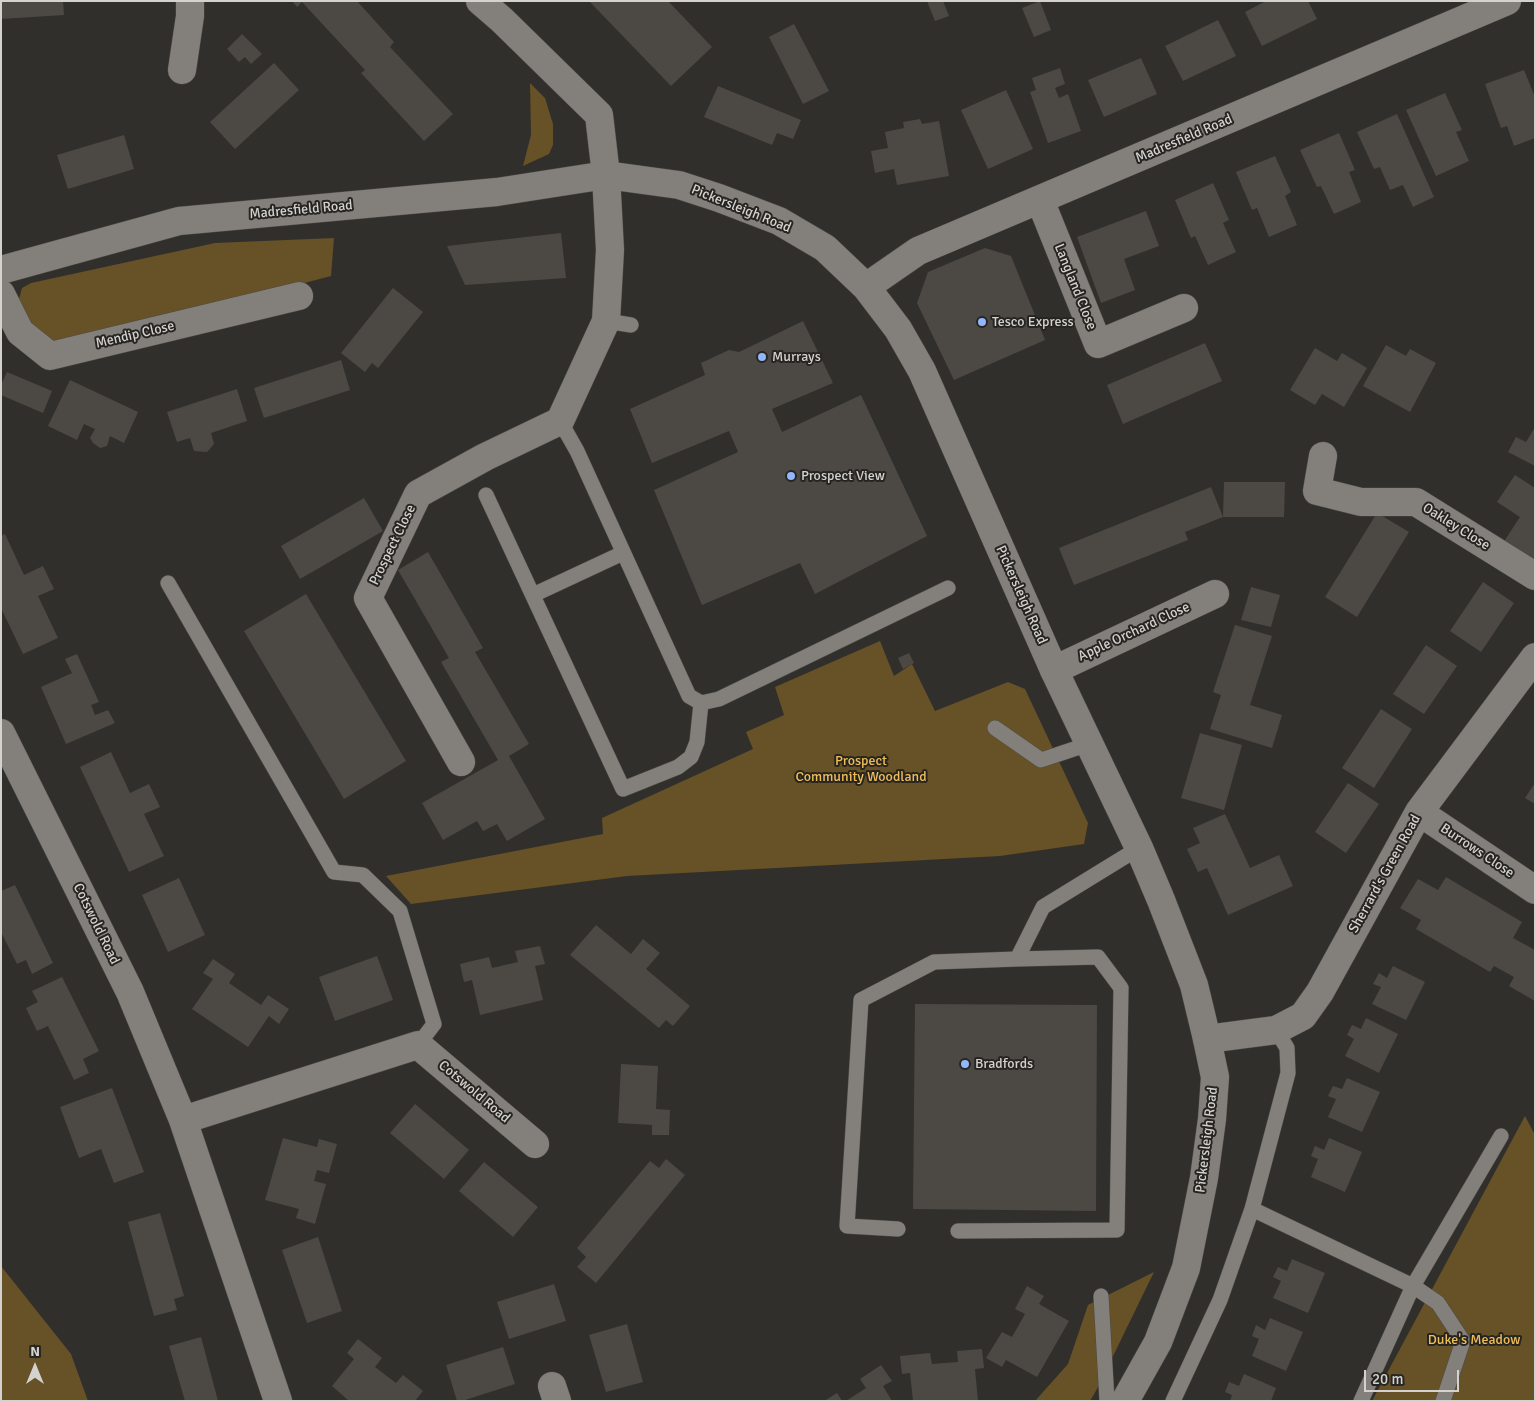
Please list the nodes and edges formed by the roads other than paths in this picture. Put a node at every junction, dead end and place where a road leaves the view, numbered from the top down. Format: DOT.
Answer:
graph roads {
  1 [pos="190,1"];
  2 [pos="480,1"];
  3 [pos="1507,1"];
  4 [pos="182,70"];
  5 [pos="606,174"];
  6 [pos="1040,200"];
  7 [pos="1,270"];
  8 [pos="866,287"];
  9 [pos="1,294"];
  10 [pos="299,296"];
  11 [pos="1184,308"];
  12 [pos="560,420"];
  13 [pos="1323,456"];
  14 [pos="486,495"];
  15 [pos="623,553"];
  16 [pos="1535,576"];
  17 [pos="168,583"];
  18 [pos="948,588"];
  19 [pos="1214,594"];
  20 [pos="533,595"];
  21 [pos="1535,657"];
  22 [pos="1054,670"];
  23 [pos="701,703"];
  24 [pos="995,728"];
  25 [pos="1,732"];
  26 [pos="1089,744"];
  27 [pos="461,762"];
  28 [pos="1418,812"];
  29 [pos="1139,848"];
  30 [pos="1535,890"];
  31 [pos="1017,959"];
  32 [pos="1276,1030"];
  33 [pos="1207,1039"];
  34 [pos="418,1045"];
  35 [pos="183,1120"];
  36 [pos="1501,1136"];
  37 [pos="535,1144"];
  38 [pos="1252,1209"];
  39 [pos="898,1229"];
  40 [pos="958,1231"];
  41 [pos="1413,1286"];
  42 [pos="1101,1296"];
  43 [pos="278,1401"];
  44 [pos="1106,1401"];
  45 [pos="1126,1401"];
  46 [pos="1174,1401"];
  47 [pos="1361,1401"];
  48 [pos="1443,1401"];
  1 -- 4 [label="street"];
  2 -- 5 [label="street"];
  3 -- 6 [label="street, Madresfield Road"];
  5 -- 7 [label="street, Madresfield Road"];
  5 -- 8 [label="street, Pickersleigh Road"];
  5 -- 12 [label="street"];
  6 -- 8 [label="street, Madresfield Road"];
  6 -- 11 [label="street, Langland Close"];
  8 -- 22 [label="street, Pickersleigh Road"];
  9 -- 10 [label="street, Mendip Close"];
  12 -- 15 [label="lane"];
  12 -- 27 [label="street, Prospect Close"];
  13 -- 16 [label="street, Oakley Close"];
  14 -- 20 [label="lane"];
  15 -- 20 [label="lane"];
  15 -- 23 [label="lane"];
  17 -- 34 [label="lane"];
  18 -- 23 [label="lane"];
  19 -- 22 [label="street, Apple Orchard Close"];
  20 -- 23 [label="lane"];
  21 -- 28 [label="street, Sherrard's Green Road"];
  22 -- 26 [label="street, Pickersleigh Road"];
  24 -- 26 [label="lane"];
  25 -- 35 [label="street, Cotswold Road"];
  26 -- 29 [label="street, Pickersleigh Road"];
  28 -- 30 [label="street, Burrows Close"];
  28 -- 32 [label="street, Sherrard's Green Road"];
  29 -- 31 [label="lane"];
  29 -- 33 [label="street, Pickersleigh Road"];
  31 -- 39 [label="lane"];
  31 -- 40 [label="lane"];
  32 -- 33 [label="street, Sherrard's Green Road"];
  32 -- 38 [label="lane"];
  33 -- 45 [label="street, Pickersleigh Road"];
  34 -- 35 [label="street"];
  34 -- 37 [label="street, Cotswold Road"];
  35 -- 43 [label="street, Cotswold Road"];
  36 -- 41 [label="lane"];
  38 -- 41 [label="lane"];
  38 -- 46 [label="lane"];
  41 -- 47 [label="lane"];
  41 -- 48 [label="lane"];
  42 -- 44 [label="lane"];
}
